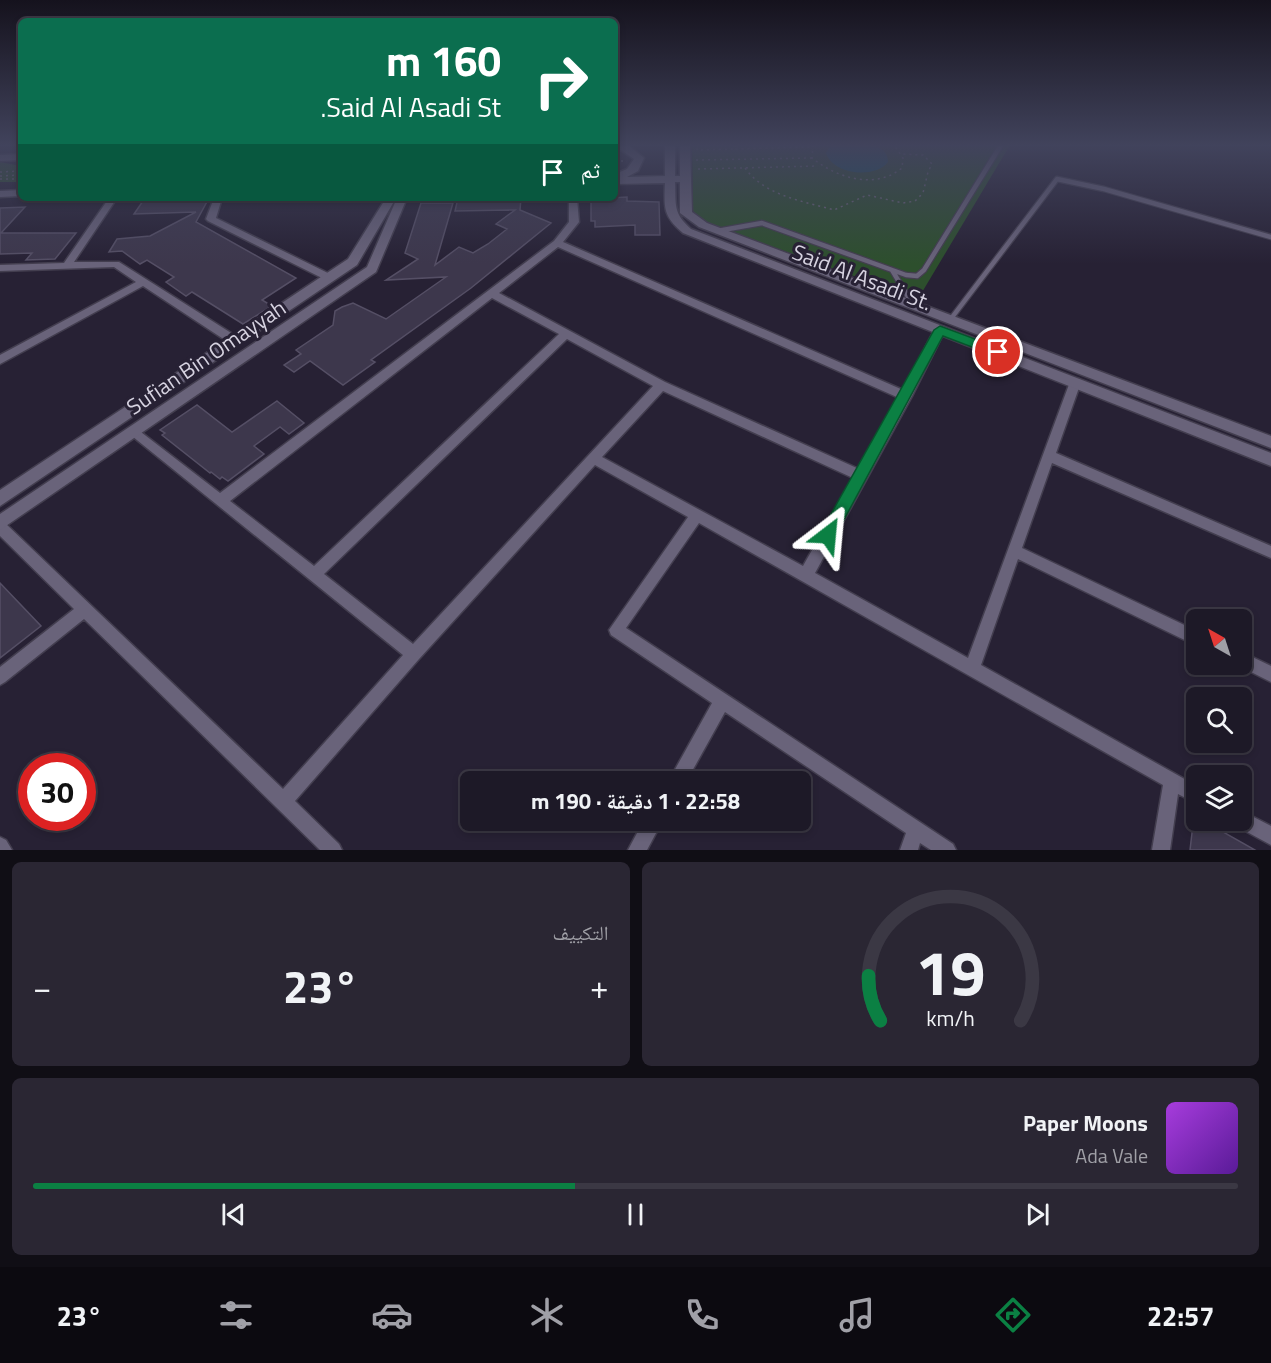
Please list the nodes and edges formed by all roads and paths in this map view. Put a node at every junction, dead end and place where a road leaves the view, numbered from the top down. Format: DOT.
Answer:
graph roads {
  1 [pos="669,185"];
  2 [pos="686,185"];
  3 [pos="758,185"];
  4 [pos="925,185"];
  5 [pos="977,185"];
  6 [pos="1053,185"];
  7 [pos="1084,185"];
  8 [pos="18,193"];
  9 [pos="0,194"];
  10 [pos="111,201"];
  11 [pos="217,201"];
  12 [pos="389,201"];
  13 [pos="401,201"];
  14 [pos="573,201"];
  15 [pos="716,231"];
  16 [pos="1271,237"];
  17 [pos="557,243"];
  18 [pos="67,266"];
  19 [pos="0,268"];
  20 [pos="892,270"];
  21 [pos="330,278"];
  22 [pos="143,282"];
  23 [pos="491,293"];
  24 [pos="913,306"];
  25 [pos="945,325"];
  26 [pos="566,334"];
  27 [pos="235,341"];
  28 [pos="0,360"];
  29 [pos="1075,382"];
  30 [pos="661,386"];
  31 [pos="906,396"];
  32 [pos="134,432"];
  33 [pos="1271,442"];
  34 [pos="1049,456"];
  35 [pos="594,459"];
  36 [pos="1271,460"];
  37 [pos="861,476"];
  38 [pos="0,499"];
  39 [pos="220,500"];
  40 [pos="697,515"];
  41 [pos="0,525"];
  42 [pos="1015,551"];
  43 [pos="1271,552"];
  44 [pos="806,574"];
  45 [pos="314,575"];
  46 [pos="85,609"];
  47 [pos="1186,634"];
  48 [pos="414,654"];
  49 [pos="1252,665"];
  50 [pos="972,668"];
  51 [pos="1271,674"];
  52 [pos="0,677"];
  53 [pos="722,701"];
  54 [pos="682,771"];
  55 [pos="1172,780"];
  56 [pos="1186,788"];
  57 [pos="284,802"];
  58 [pos="1252,826"];
  59 [pos="916,830"];
  60 [pos="648,831"];
  61 [pos="1271,836"];
  62 [pos="0,846"];
  63 [pos="3,850"];
  64 [pos="333,850"];
  65 [pos="637,850"];
  66 [pos="909,850"];
  67 [pos="947,850"];
  68 [pos="1161,850"];
  1 -- 25 [label="street, Said Al Asadi St."];
  2 -- 15 [label="street, Said Al Asadi St."];
  3 -- 4 [label="path"];
  5 -- 20 [label="lane"];
  6 -- 25 [label="lane"];
  7 -- 16 [label="lane"];
  8 -- 9 [label="street"];
  10 -- 18 [label="street"];
  11 -- 21 [label="street"];
  12 -- 21 [label="street, Sufian Bin Omayyah"];
  13 -- 32 [label="street, Sufian Bin Omayyah"];
  14 -- 17 [label="street"];
  15 -- 20 [label="lane"];
  15 -- 24 [label="street, Said Al Asadi St."];
  17 -- 23 [label="street"];
  17 -- 31 [label="street"];
  18 -- 19 [label="street"];
  18 -- 22 [label="street"];
  20 -- 24 [label="lane"];
  21 -- 27 [label="street, Sufian Bin Omayyah"];
  22 -- 27 [label="street"];
  22 -- 28 [label="street"];
  23 -- 26 [label="street"];
  23 -- 39 [label="street"];
  24 -- 25 [label="street, Said Al Asadi St."];
  25 -- 29 [label="street, Said Al Asadi St."];
  25 -- 31 [label="street"];
  25 -- 33 [label="street, Said Al Asadi St."];
  26 -- 30 [label="street"];
  26 -- 45 [label="street"];
  27 -- 38 [label="street, Sufian Bin Omayyah"];
  29 -- 34 [label="street"];
  29 -- 36 [label="street, Said Al Asadi St."];
  30 -- 35 [label="street"];
  30 -- 37 [label="street"];
  31 -- 37 [label="street"];
  32 -- 39 [label="street"];
  32 -- 41 [label="street, Sufian Bin Omayyah"];
  34 -- 42 [label="street"];
  34 -- 43 [label="street"];
  35 -- 40 [label="street"];
  35 -- 48 [label="street"];
  37 -- 44 [label="street"];
  39 -- 45 [label="street"];
  40 -- 44 [label="street"];
  40 -- 53 [label="street"];
  41 -- 46 [label="street"];
  42 -- 47 [label="street"];
  42 -- 50 [label="street"];
  44 -- 50 [label="street"];
  45 -- 48 [label="street"];
  46 -- 52 [label="street"];
  46 -- 57 [label="street"];
  48 -- 57 [label="street"];
  49 -- 51 [label="street"];
  50 -- 55 [label="street"];
  53 -- 54 [label="street"];
  53 -- 59 [label="street"];
  55 -- 56 [label="street"];
  55 -- 68 [label="street"];
  57 -- 64 [label="street"];
  58 -- 61 [label="street"];
  59 -- 66 [label="street"];
  59 -- 67 [label="street"];
  60 -- 65 [label="street"];
  62 -- 63 [label="street"];
}
